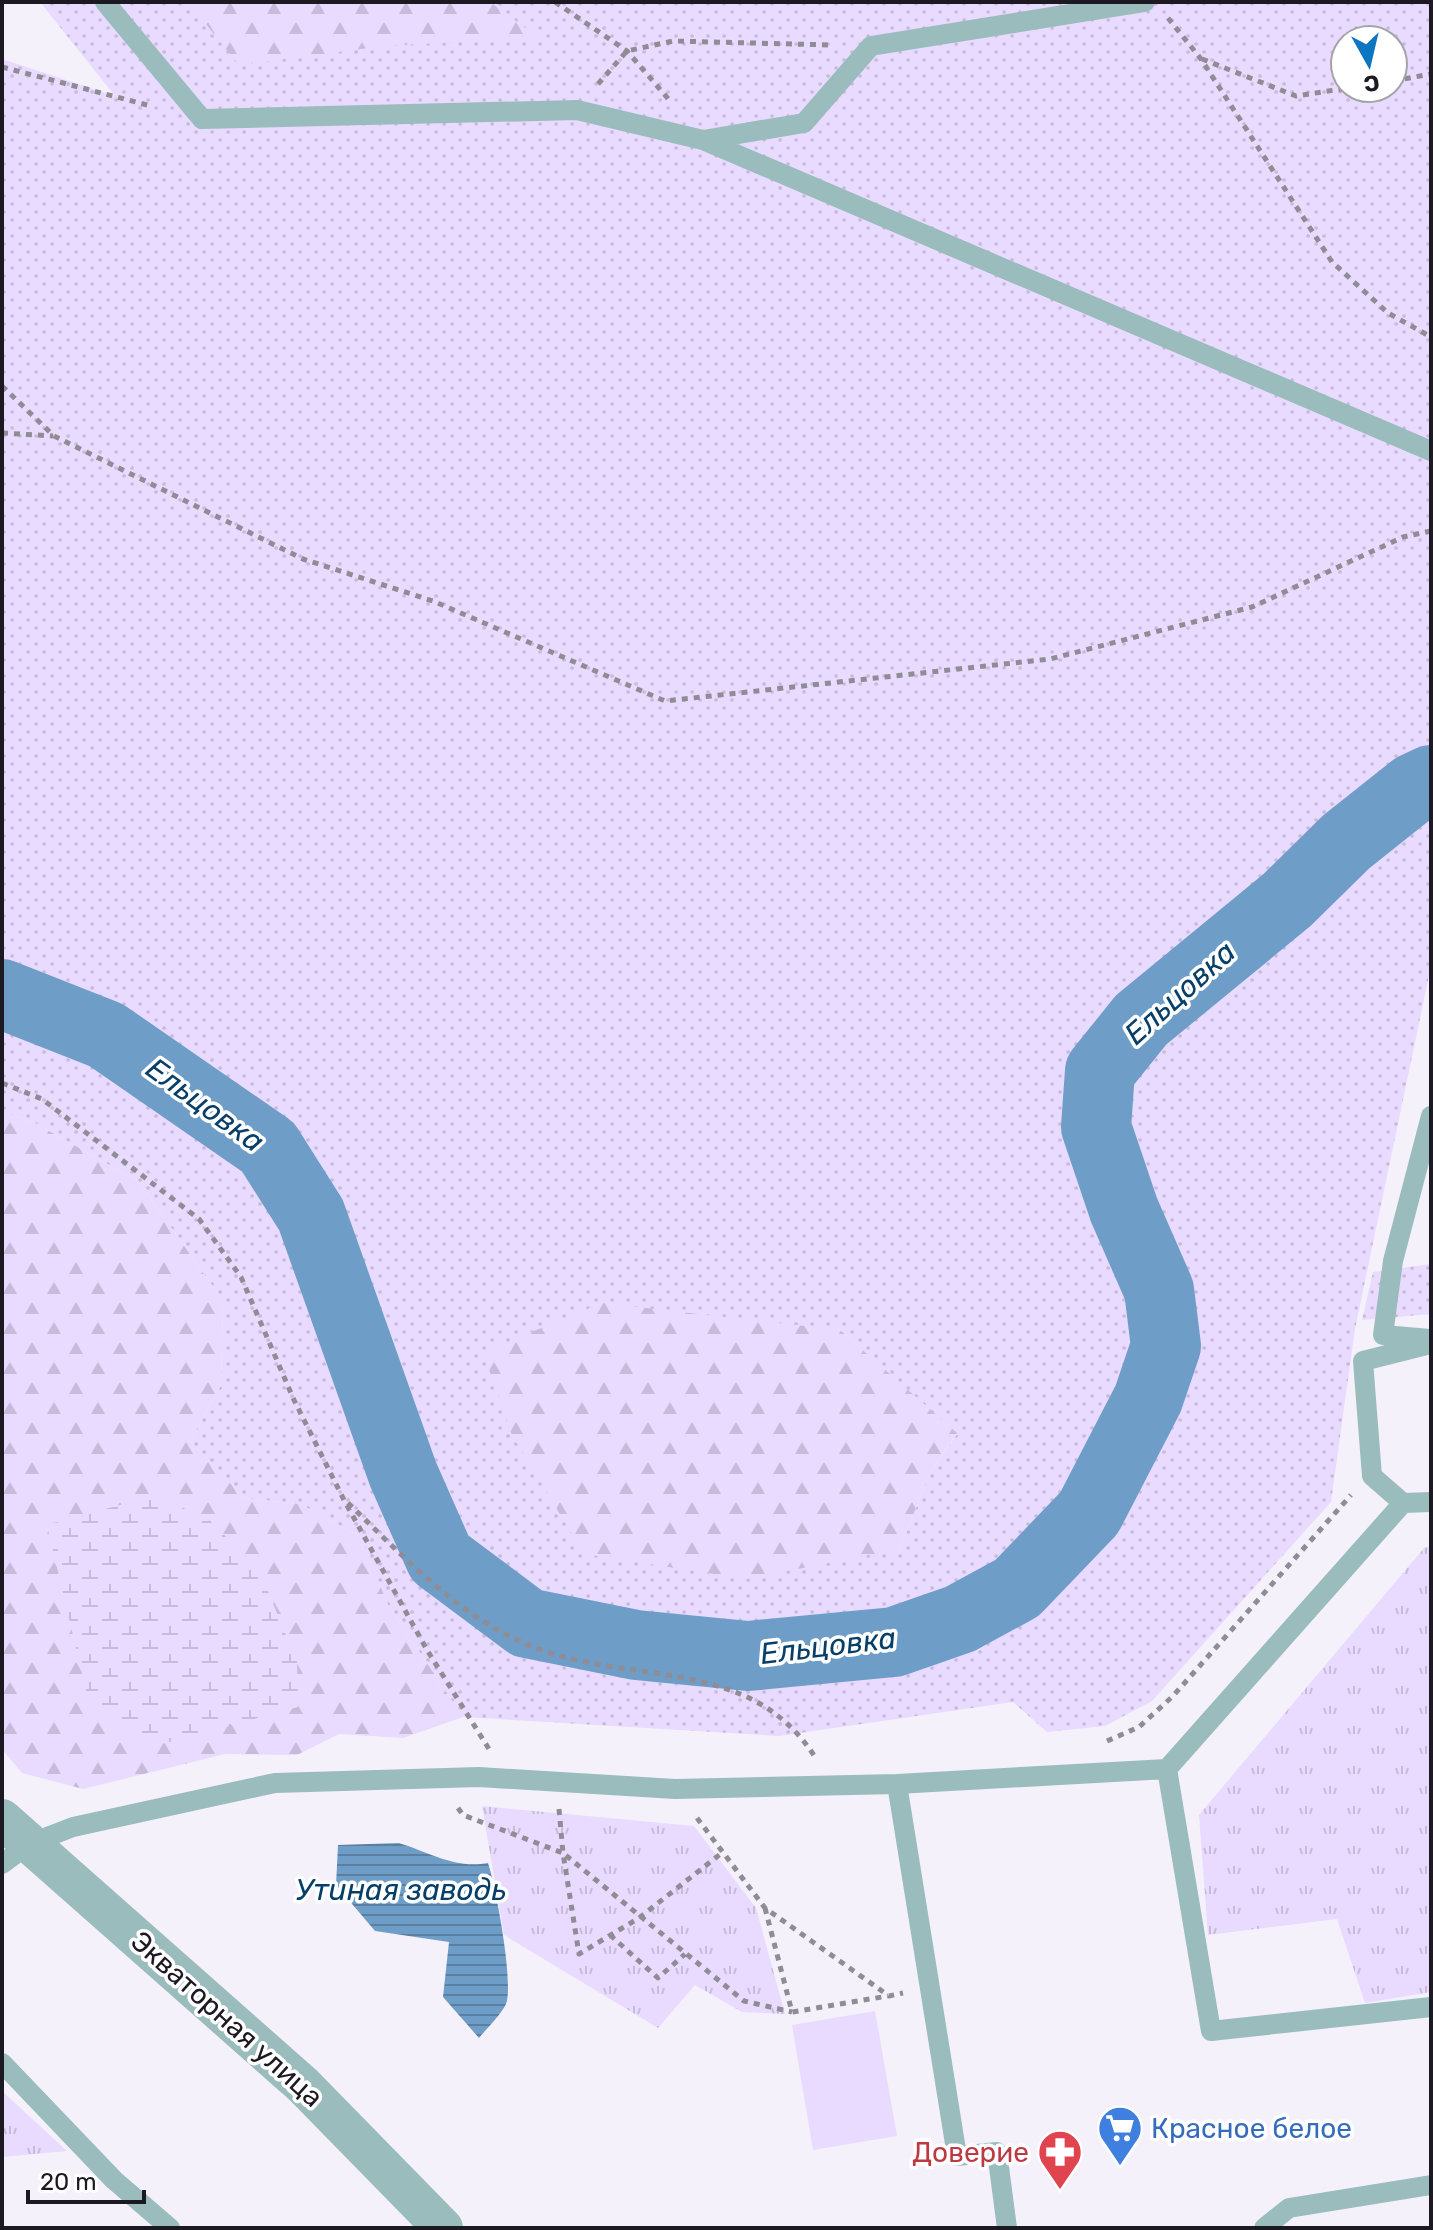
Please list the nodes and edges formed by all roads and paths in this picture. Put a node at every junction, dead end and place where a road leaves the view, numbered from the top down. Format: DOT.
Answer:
graph roads {
  1 [pos="105,2"];
  2 [pos="555,2"];
  3 [pos="1145,2"];
  4 [pos="1164,13"];
  5 [pos="871,46"];
  6 [pos="627,51"];
  7 [pos="1201,59"];
  8 [pos="2,67"];
  9 [pos="1431,74"];
  10 [pos="1409,78"];
  11 [pos="1329,91"];
  12 [pos="577,110"];
  13 [pos="202,119"];
  14 [pos="703,140"];
  15 [pos="1431,337"];
  16 [pos="2,386"];
  17 [pos="2,433"];
  18 [pos="54,436"];
  19 [pos="1431,451"];
  20 [pos="1431,531"];
  21 [pos="2,1083"];
  22 [pos="1431,1116"];
  23 [pos="1431,1342"];
  24 [pos="1372,1476"];
  25 [pos="344,1500"];
  26 [pos="1431,1502"];
  27 [pos="1403,1503"];
  28 [pos="1092,1743"];
  29 [pos="493,1755"];
  30 [pos="823,1756"];
  31 [pos="815,1757"];
  32 [pos="800,1758"];
  33 [pos="1167,1769"];
  34 [pos="436,1779"];
  35 [pos="557,1781"];
  36 [pos="897,1784"];
  37 [pos="675,1789"];
  38 [pos="11,1842"];
  39 [pos="723,1852"];
  40 [pos="563,1853"];
  41 [pos="765,1908"];
  42 [pos="639,1918"];
  43 [pos="610,1935"];
  44 [pos="685,1954"];
  45 [pos="931,1989"];
  46 [pos="889,1996"];
  47 [pos="1431,2007"];
  48 [pos="792,2012"];
  49 [pos="2,2063"];
  50 [pos="1431,2185"];
  51 [pos="170,2228"];
  52 [pos="443,2228"];
  53 [pos="1007,2228"];
  54 [pos="1264,2228"];
  1 -- 13 [label="lane"];
  2 -- 6 [label="path"];
  3 -- 5 [label="lane"];
  4 -- 7 [label="path"];
  5 -- 6 [label="path"];
  5 -- 14 [label="lane"];
  6 -- 12 [label="path"];
  6 -- 14 [label="path"];
  7 -- 11 [label="path"];
  7 -- 15 [label="path"];
  8 -- 13 [label="path"];
  9 -- 10 [label="path"];
  12 -- 13 [label="lane"];
  12 -- 14 [label="lane"];
  14 -- 19 [label="lane"];
  16 -- 18 [label="path"];
  17 -- 18 [label="path"];
  18 -- 20 [label="path"];
  21 -- 25 [label="path"];
  22 -- 23 [label="lane"];
  23 -- 24 [label="lane"];
  24 -- 27 [label="lane"];
  24 -- 28 [label="path"];
  25 -- 29 [label="path"];
  25 -- 31 [label="path"];
  26 -- 27 [label="lane"];
  27 -- 33 [label="lane"];
  30 -- 31 [label="path"];
  31 -- 32 [label="path"];
  33 -- 36 [label="lane"];
  33 -- 47 [label="lane"];
  34 -- 35 [label="lane"];
  34 -- 38 [label="lane"];
  34 -- 40 [label="path"];
  35 -- 37 [label="lane"];
  35 -- 40 [label="path"];
  36 -- 37 [label="lane"];
  36 -- 45 [label="lane"];
  37 -- 39 [label="path"];
  38 -- 52 [label="street, Экваторная улица"];
  39 -- 41 [label="path"];
  39 -- 42 [label="path"];
  40 -- 42 [label="path"];
  40 -- 43 [label="path"];
  41 -- 46 [label="path"];
  41 -- 48 [label="path"];
  42 -- 43 [label="path"];
  42 -- 44 [label="path"];
  43 -- 44 [label="path"];
  44 -- 48 [label="path"];
  45 -- 46 [label="path"];
  45 -- 53 [label="lane"];
  46 -- 48 [label="path"];
  49 -- 51 [label="lane"];
  50 -- 54 [label="lane"];
}
